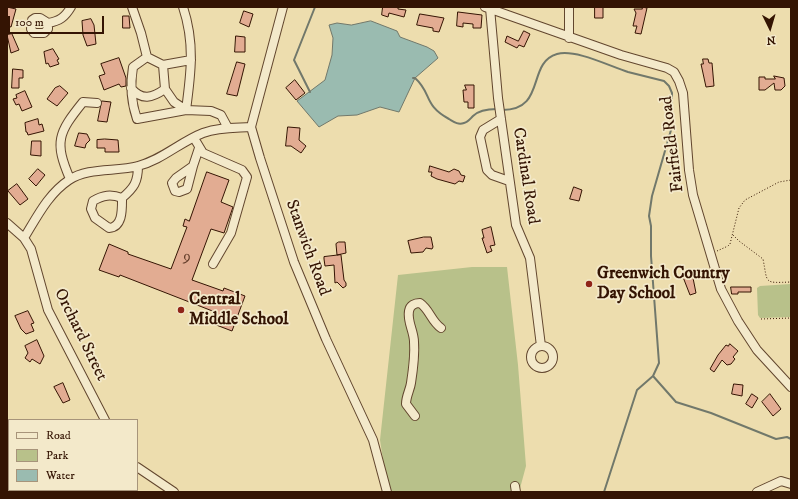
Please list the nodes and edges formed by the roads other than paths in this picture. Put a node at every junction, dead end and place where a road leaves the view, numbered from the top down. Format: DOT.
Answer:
graph roads {
  1 [pos="72,7"];
  2 [pos="132,7"];
  3 [pos="183,7"];
  4 [pos="283,7"];
  5 [pos="569,7"];
  6 [pos="487,8"];
  7 [pos="48,23"];
  8 [pos="569,38"];
  9 [pos="147,57"];
  10 [pos="191,60"];
  11 [pos="163,65"];
  12 [pos="131,88"];
  13 [pos="165,89"];
  14 [pos="97,103"];
  15 [pos="186,110"];
  16 [pos="500,113"];
  17 [pos="251,127"];
  18 [pos="228,128"];
  19 [pos="194,138"];
  20 [pos="199,148"];
  21 [pos="138,166"];
  22 [pos="193,166"];
  23 [pos="70,179"];
  24 [pos="509,181"];
  25 [pos="122,198"];
  26 [pos="7,223"];
  27 [pos="24,238"];
  28 [pos="213,264"];
  29 [pos="441,328"];
  30 [pos="541,346"];
  31 [pos="791,387"];
  32 [pos="414,416"];
  33 [pos="104,419"];
  34 [pos="138,468"];
  35 [pos="791,484"];
  36 [pos="174,492"];
  37 [pos="387,492"];
  38 [pos="757,492"];
  1 -- 7 [label="street"];
  2 -- 9 [label="street"];
  3 -- 10 [label="street"];
  4 -- 17 [label="street"];
  5 -- 8 [label="street"];
  6 -- 8 [label="street, Fairfield Road"];
  6 -- 16 [label="street, Cardinal Road"];
  8 -- 31 [label="street, Fairfield Road"];
  9 -- 11 [label="street"];
  9 -- 12 [label="street"];
  10 -- 11 [label="street"];
  10 -- 15 [label="street"];
  11 -- 13 [label="street"];
  12 -- 13 [label="street"];
  12 -- 15 [label="street"];
  13 -- 15 [label="street"];
  14 -- 23 [label="street"];
  15 -- 18 [label="street"];
  16 -- 24 [label="street, Cardinal Road"];
  16 -- 24 [label="street"];
  17 -- 18 [label="street"];
  17 -- 37 [label="street, Stanwich Road"];
  18 -- 19 [label="street"];
  19 -- 20 [label="street"];
  19 -- 21 [label="street"];
  20 -- 22 [label="street"];
  20 -- 28 [label="street"];
  21 -- 23 [label="street"];
  21 -- 25 [label="street"];
  23 -- 27 [label="street"];
  24 -- 30 [label="street, Cardinal Road"];
  25 -- 25 [label="street"];
  26 -- 27 [label="street, Orchard Street"];
  27 -- 33 [label="street, Orchard Street"];
  29 -- 32 [label="street"];
  34 -- 36 [label="street"];
  35 -- 38 [label="street"];
}
